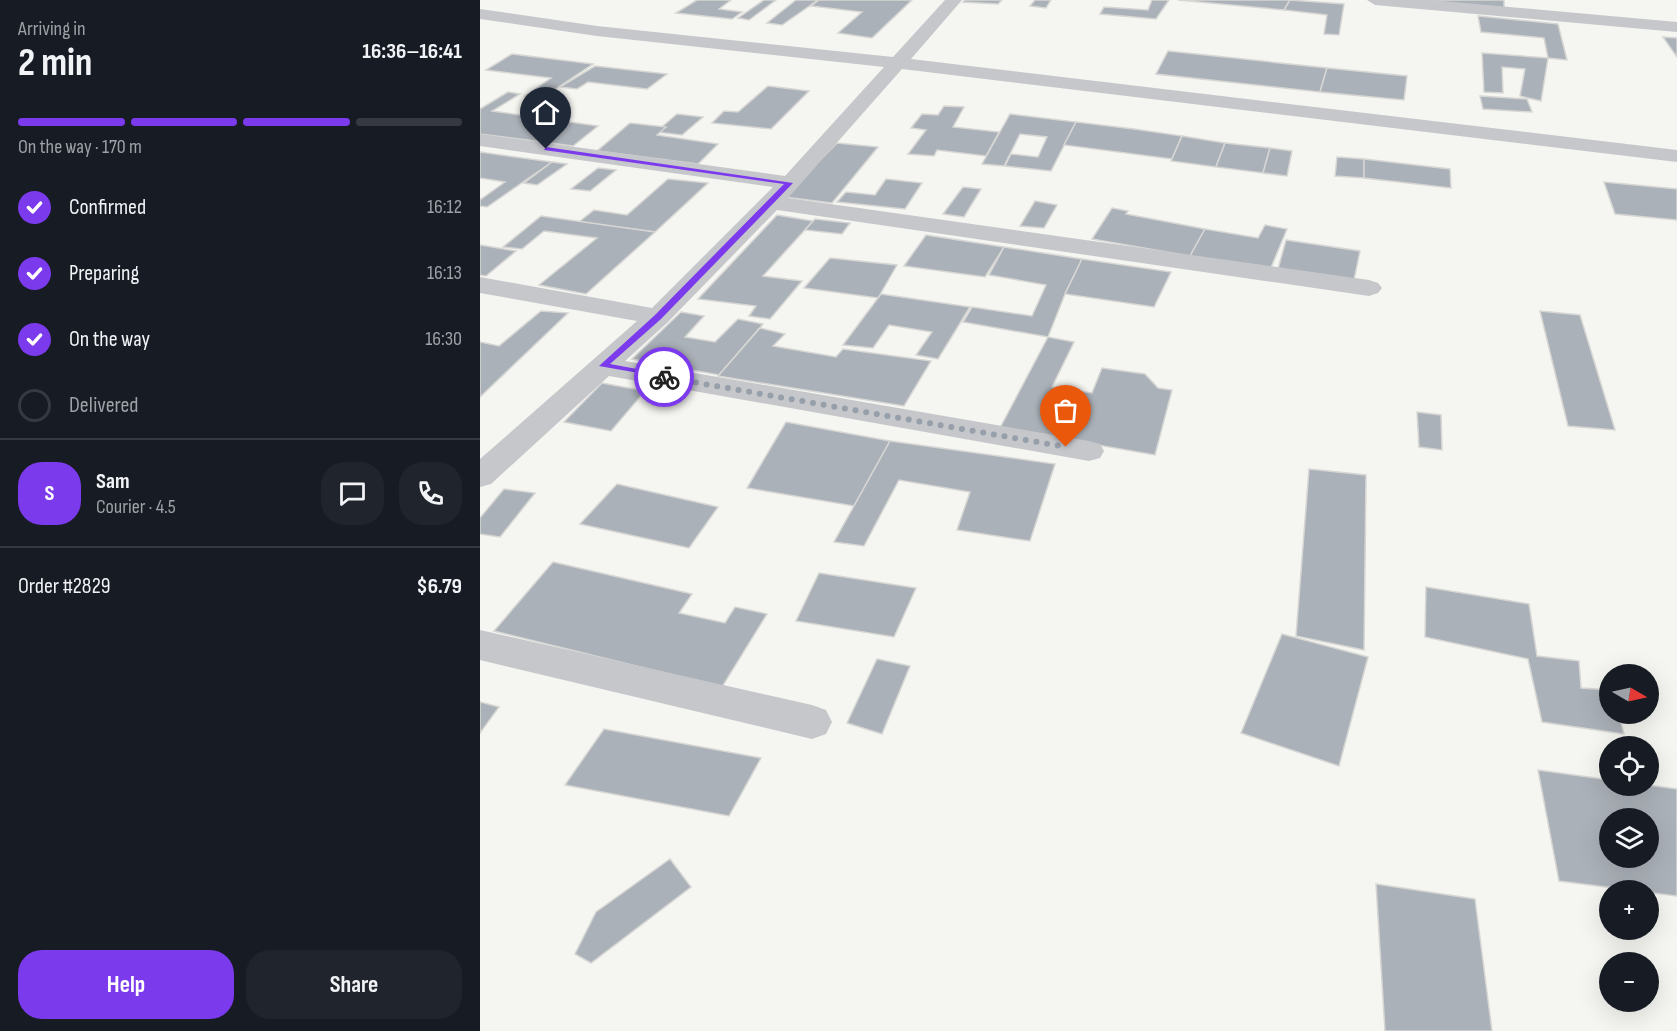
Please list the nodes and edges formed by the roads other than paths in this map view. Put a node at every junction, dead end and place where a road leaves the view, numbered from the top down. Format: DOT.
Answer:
graph roads {
  1 [pos="954,0"];
  2 [pos="1375,0"];
  3 [pos="480,14"];
  4 [pos="1677,27"];
  5 [pos="897,63"];
  6 [pos="480,140"];
  7 [pos="1677,156"];
  8 [pos="789,183"];
  9 [pos="771,202"];
  10 [pos="480,285"];
  11 [pos="1369,288"];
  12 [pos="658,317"];
  13 [pos="603,366"];
  14 [pos="1089,451"];
  15 [pos="480,476"];
  16 [pos="480,645"];
  17 [pos="812,722"];
  1 -- 5 [label="street"];
  2 -- 4 [label="street"];
  3 -- 5 [label="street"];
  5 -- 7 [label="street"];
  5 -- 8 [label="street"];
  6 -- 8 [label="street"];
  8 -- 9 [label="street"];
  9 -- 11 [label="street"];
  9 -- 12 [label="street"];
  10 -- 12 [label="street"];
  12 -- 13 [label="street"];
  13 -- 14 [label="street"];
  13 -- 15 [label="street"];
  16 -- 17 [label="street"];
}
